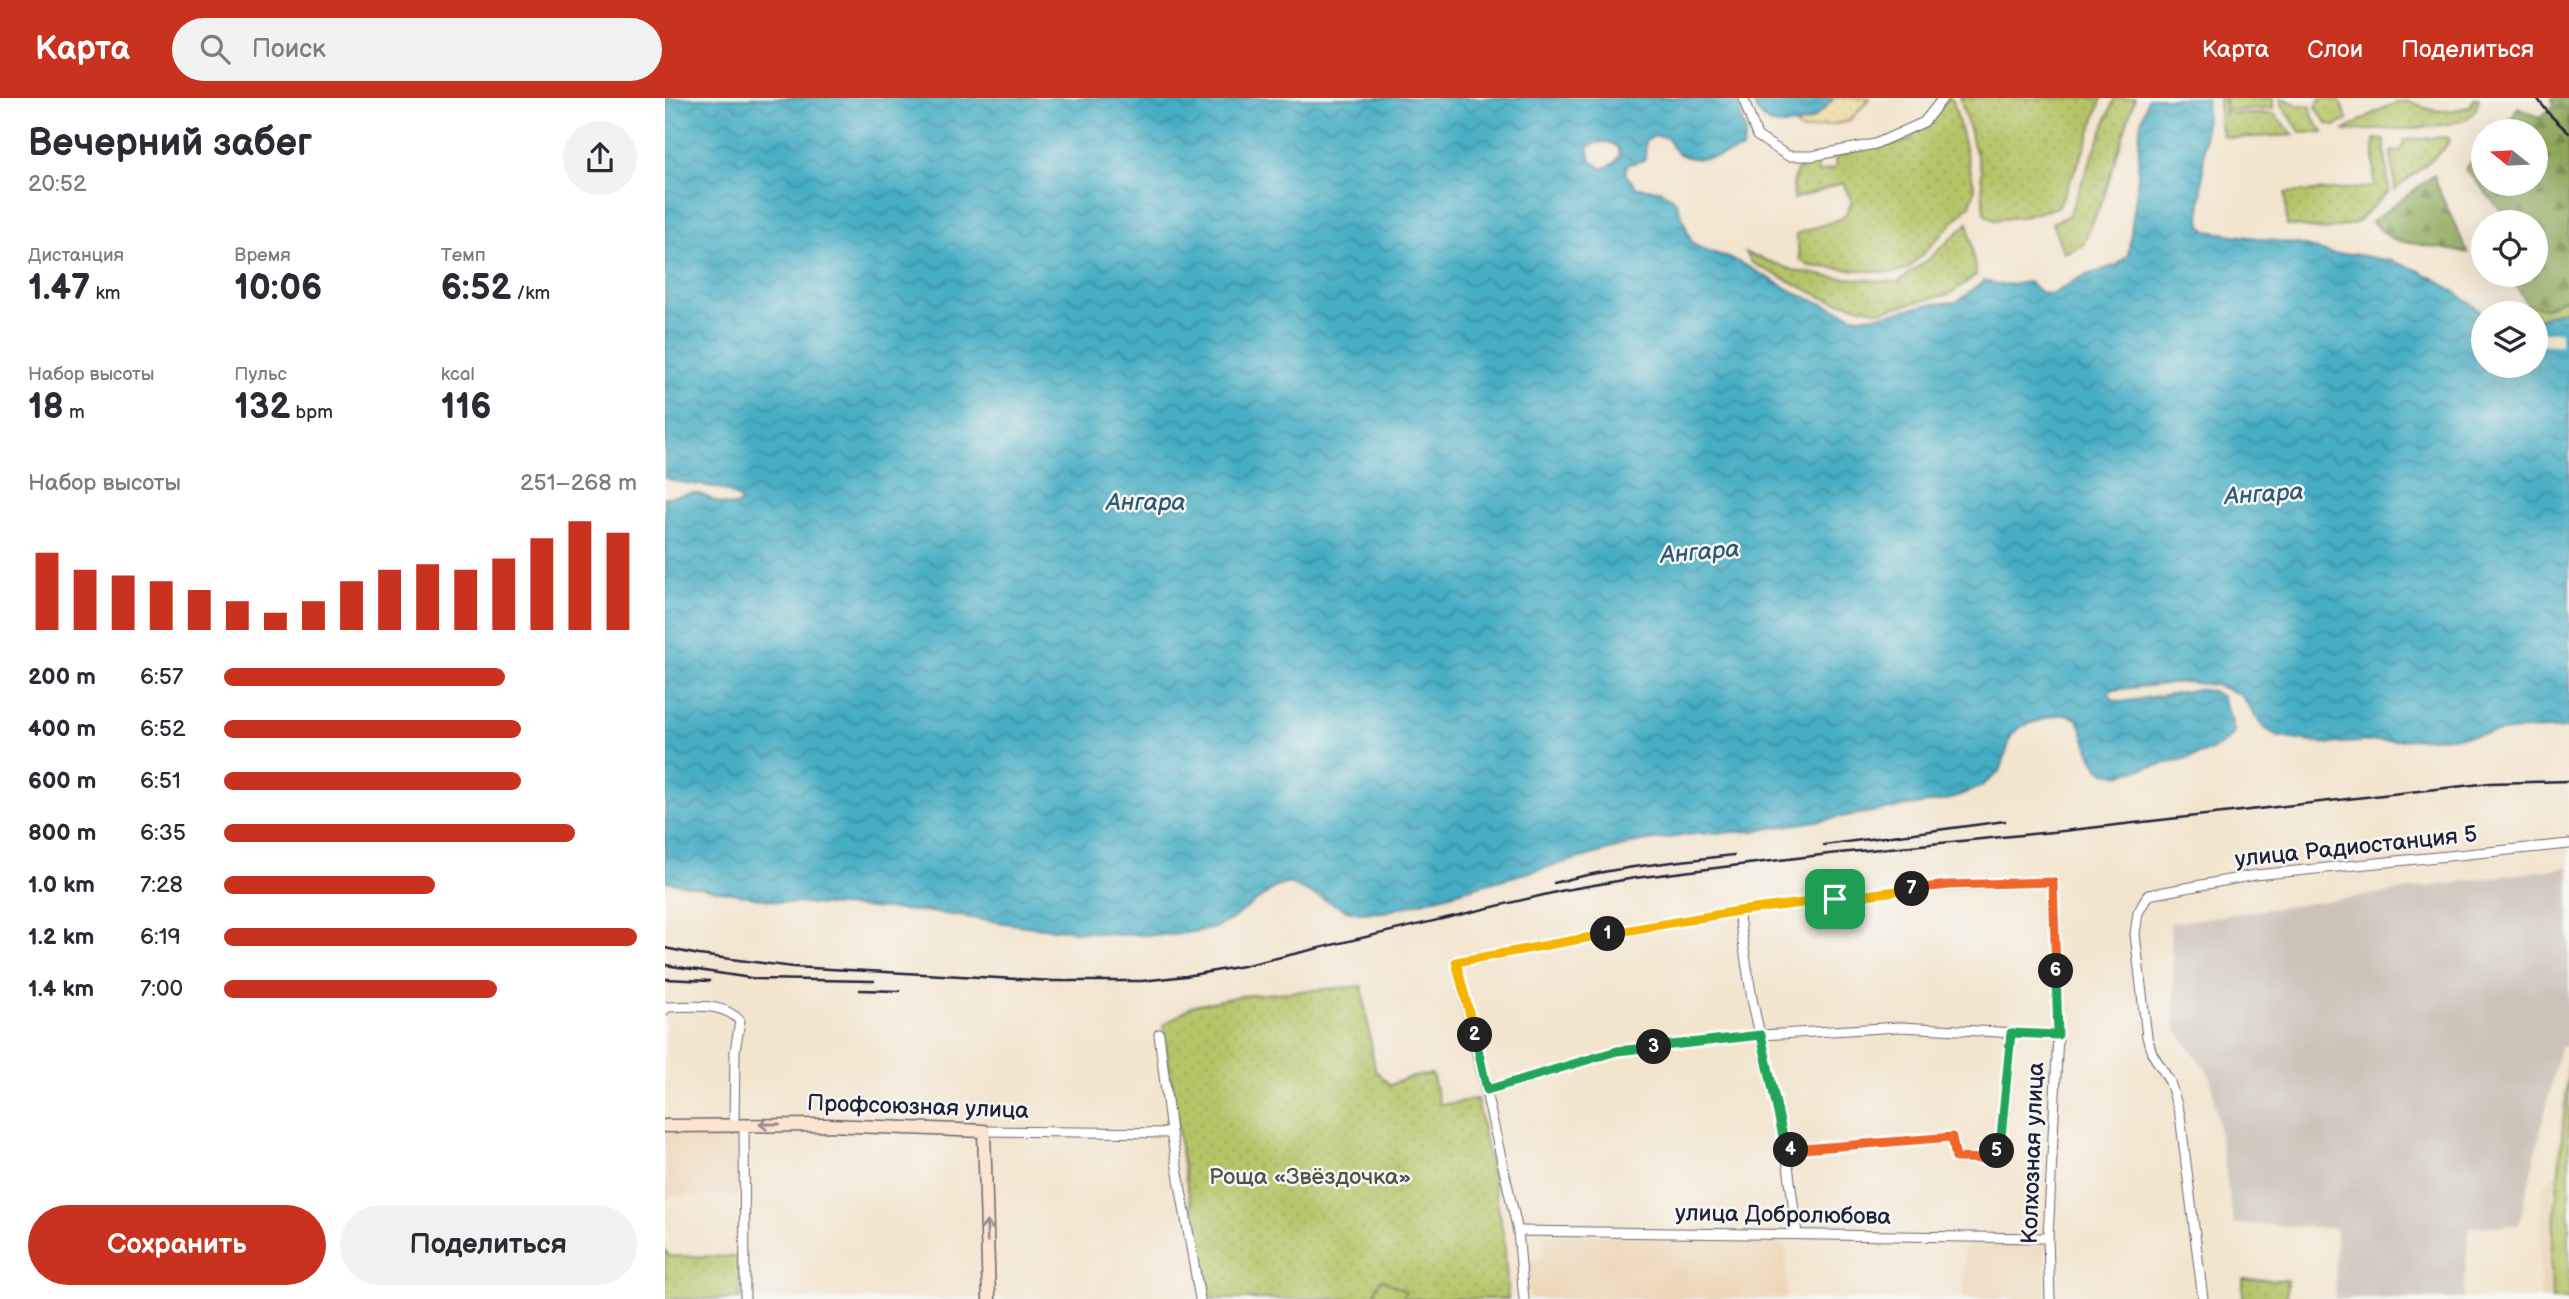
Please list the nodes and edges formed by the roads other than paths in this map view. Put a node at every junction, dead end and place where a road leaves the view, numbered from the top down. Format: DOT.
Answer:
graph roads {
  1 [pos="1743,98"];
  2 [pos="1943,98"];
  3 [pos="2569,844"];
  4 [pos="1738,911"];
  5 [pos="665,1010"];
  6 [pos="2011,1033"];
  7 [pos="1159,1034"];
  8 [pos="1761,1035"];
  9 [pos="2058,1035"];
  10 [pos="1487,1090"];
  11 [pos="739,1125"];
  12 [pos="665,1126"];
  13 [pos="984,1130"];
  14 [pos="1171,1133"];
  15 [pos="1786,1150"];
  16 [pos="1518,1231"];
  17 [pos="1797,1234"];
  18 [pos="2048,1238"];
  19 [pos="745,1299"];
  20 [pos="989,1299"];
  21 [pos="1200,1299"];
  22 [pos="1524,1299"];
  23 [pos="2050,1299"];
  24 [pos="2203,1299"];
  1 -- 2 [label="street"];
  3 -- 24 [label="street, улица Радиостанция 5"];
  4 -- 8 [label="street"];
  4 -- 9 [label="street, Колхозная улица"];
  4 -- 10 [label="street"];
  5 -- 11 [label="street"];
  6 -- 8 [label="street"];
  6 -- 9 [label="street"];
  6 -- 15 [label="street"];
  7 -- 14 [label="street"];
  8 -- 10 [label="street"];
  8 -- 15 [label="street"];
  9 -- 18 [label="street, Колхозная улица"];
  10 -- 16 [label="street"];
  11 -- 12 [label="street, Профсоюзная улица"];
  13 -- 11 [label="street, Профсоюзная улица, one-way"];
  11 -- 19 [label="street"];
  13 -- 14 [label="street, Профсоюзная улица"];
  20 -- 13 [label="street, one-way"];
  14 -- 21 [label="street"];
  15 -- 17 [label="street"];
  16 -- 17 [label="street, улица Добролюбова"];
  16 -- 22 [label="street"];
  17 -- 18 [label="street, улица Добролюбова"];
  18 -- 23 [label="street, Колхозная улица"];
}
